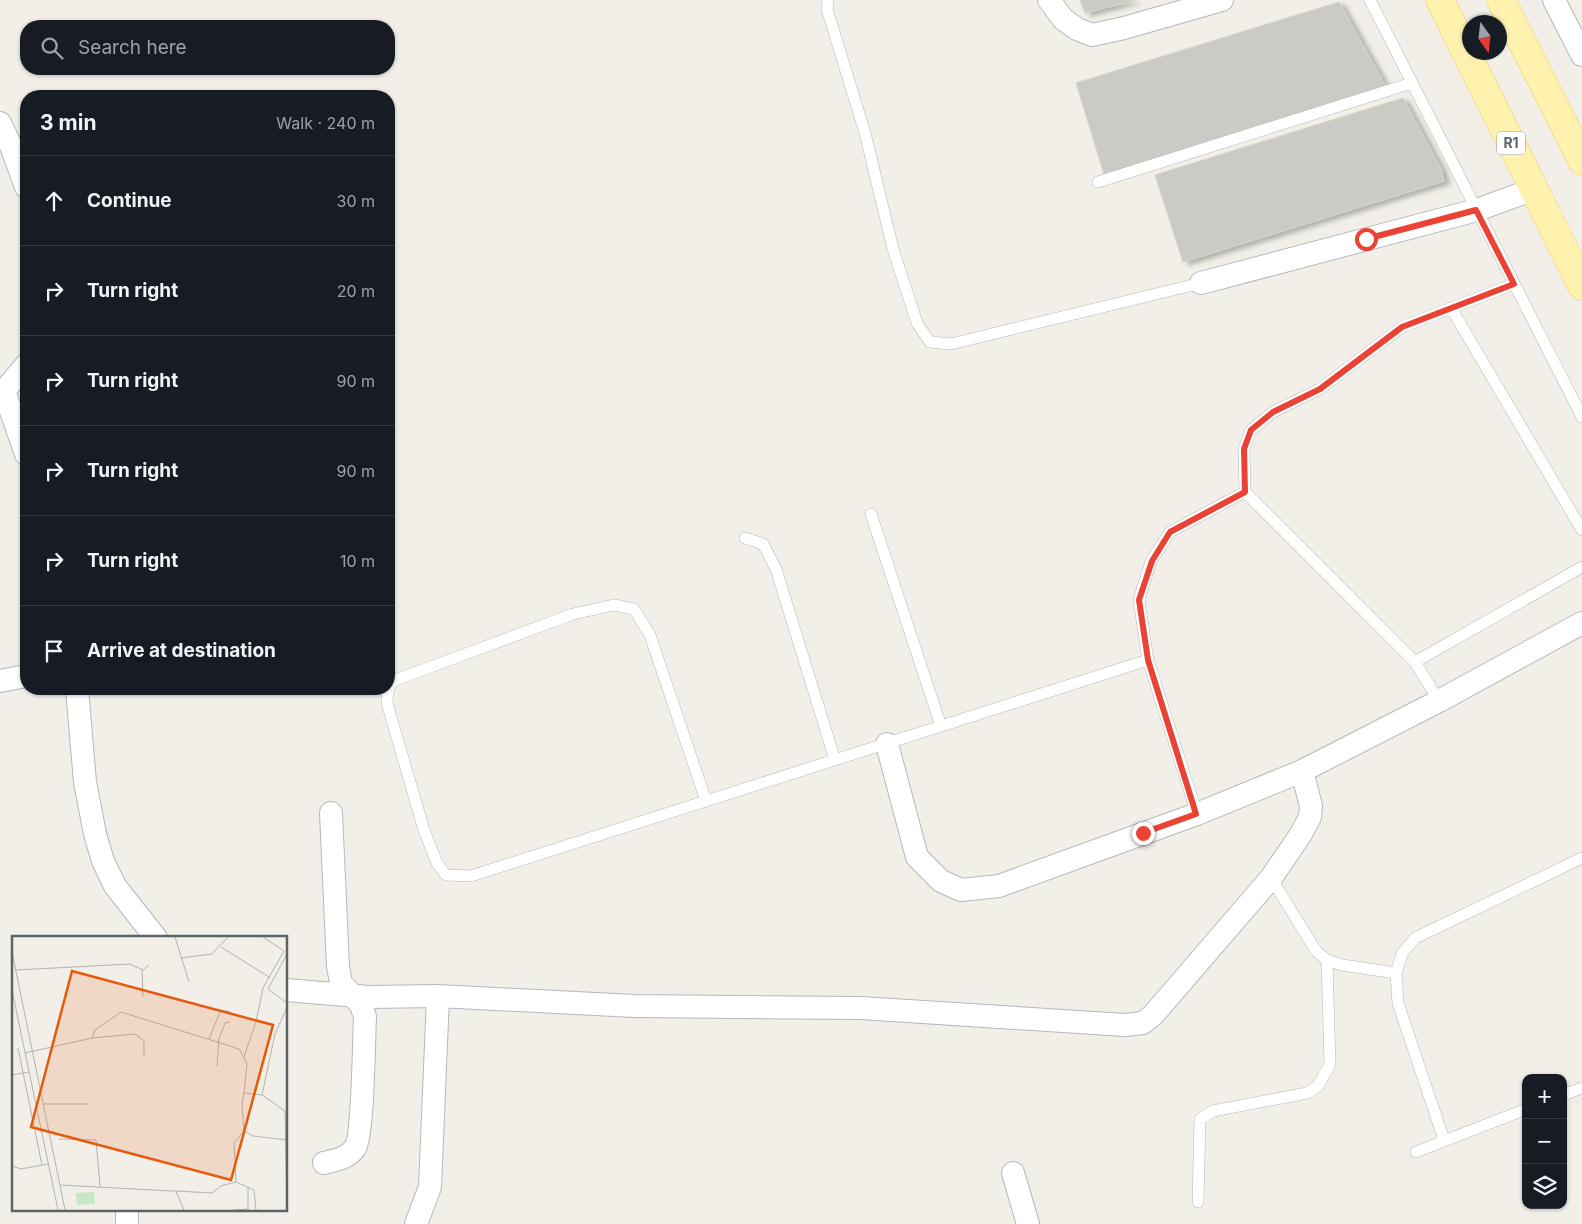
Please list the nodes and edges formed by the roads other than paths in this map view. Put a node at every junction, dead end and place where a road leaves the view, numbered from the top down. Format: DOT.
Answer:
graph roads {
  1 [pos="828,0"];
  2 [pos="1049,0"];
  3 [pos="1222,0"];
  4 [pos="1370,0"];
  5 [pos="1440,0"];
  6 [pos="1501,0"];
  7 [pos="1554,0"];
  8 [pos="1185,5"];
  9 [pos="1582,55"];
  10 [pos="1412,83"];
  11 [pos="0,123"];
  12 [pos="1582,161"];
  13 [pos="20,171"];
  14 [pos="1098,182"];
  15 [pos="1534,189"];
  16 [pos="1476,210"];
  17 [pos="1201,283"];
  18 [pos="1514,284"];
  19 [pos="1582,286"];
  20 [pos="1450,308"];
  21 [pos="20,371"];
  22 [pos="2,390"];
  23 [pos="1582,417"];
  24 [pos="20,438"];
  25 [pos="1245,492"];
  26 [pos="871,514"];
  27 [pos="1582,530"];
  28 [pos="745,538"];
  29 [pos="1582,567"];
  30 [pos="1582,623"];
  31 [pos="1148,660"];
  32 [pos="1415,662"];
  33 [pos="20,677"];
  34 [pos="395,680"];
  35 [pos="0,681"];
  36 [pos="78,695"];
  37 [pos="388,695"];
  38 [pos="1439,701"];
  39 [pos="941,726"];
  40 [pos="887,744"];
  41 [pos="835,760"];
  42 [pos="1302,771"];
  43 [pos="706,801"];
  44 [pos="331,813"];
  45 [pos="1196,814"];
  46 [pos="1582,858"];
  47 [pos="1270,878"];
  48 [pos="153,936"];
  49 [pos="1326,960"];
  50 [pos="1396,973"];
  51 [pos="288,990"];
  52 [pos="352,996"];
  53 [pos="438,996"];
  54 [pos="1582,1088"];
  55 [pos="1567,1094"];
  56 [pos="1522,1111"];
  57 [pos="1444,1140"];
  58 [pos="1416,1152"];
  59 [pos="324,1163"];
  60 [pos="1013,1173"];
  61 [pos="1198,1202"];
  62 [pos="416,1224"];
  63 [pos="1028,1224"];
  1 -- 17 [label="lane"];
  2 -- 8 [label="street"];
  3 -- 8 [label="street"];
  4 -- 10 [label="lane"];
  5 -- 15 [label="main road, R1"];
  6 -- 12 [label="main road"];
  7 -- 9 [label="street"];
  10 -- 14 [label="lane"];
  10 -- 16 [label="lane"];
  11 -- 13 [label="street"];
  15 -- 16 [label="street"];
  15 -- 19 [label="main road, R1"];
  16 -- 17 [label="street"];
  16 -- 18 [label="lane"];
  18 -- 20 [label="lane"];
  18 -- 23 [label="lane"];
  20 -- 25 [label="lane"];
  20 -- 27 [label="lane"];
  21 -- 22 [label="street"];
  22 -- 24 [label="street"];
  25 -- 31 [label="lane"];
  25 -- 32 [label="lane"];
  26 -- 39 [label="lane"];
  28 -- 41 [label="lane"];
  29 -- 32 [label="lane"];
  30 -- 38 [label="street"];
  31 -- 39 [label="lane"];
  31 -- 45 [label="lane"];
  32 -- 38 [label="lane"];
  33 -- 35 [label="street"];
  34 -- 43 [label="lane"];
  36 -- 48 [label="street"];
  37 -- 43 [label="lane"];
  38 -- 42 [label="street"];
  39 -- 40 [label="lane"];
  40 -- 41 [label="lane"];
  40 -- 45 [label="street"];
  41 -- 43 [label="lane"];
  42 -- 45 [label="street"];
  42 -- 47 [label="street"];
  44 -- 52 [label="street"];
  46 -- 50 [label="lane"];
  47 -- 49 [label="lane"];
  47 -- 53 [label="street"];
  49 -- 50 [label="lane"];
  49 -- 61 [label="lane"];
  50 -- 57 [label="lane"];
  51 -- 52 [label="street"];
  52 -- 53 [label="street"];
  52 -- 59 [label="street"];
  53 -- 62 [label="street"];
  54 -- 55 [label="lane"];
  56 -- 57 [label="lane"];
  57 -- 58 [label="lane"];
  60 -- 63 [label="street"];
}
